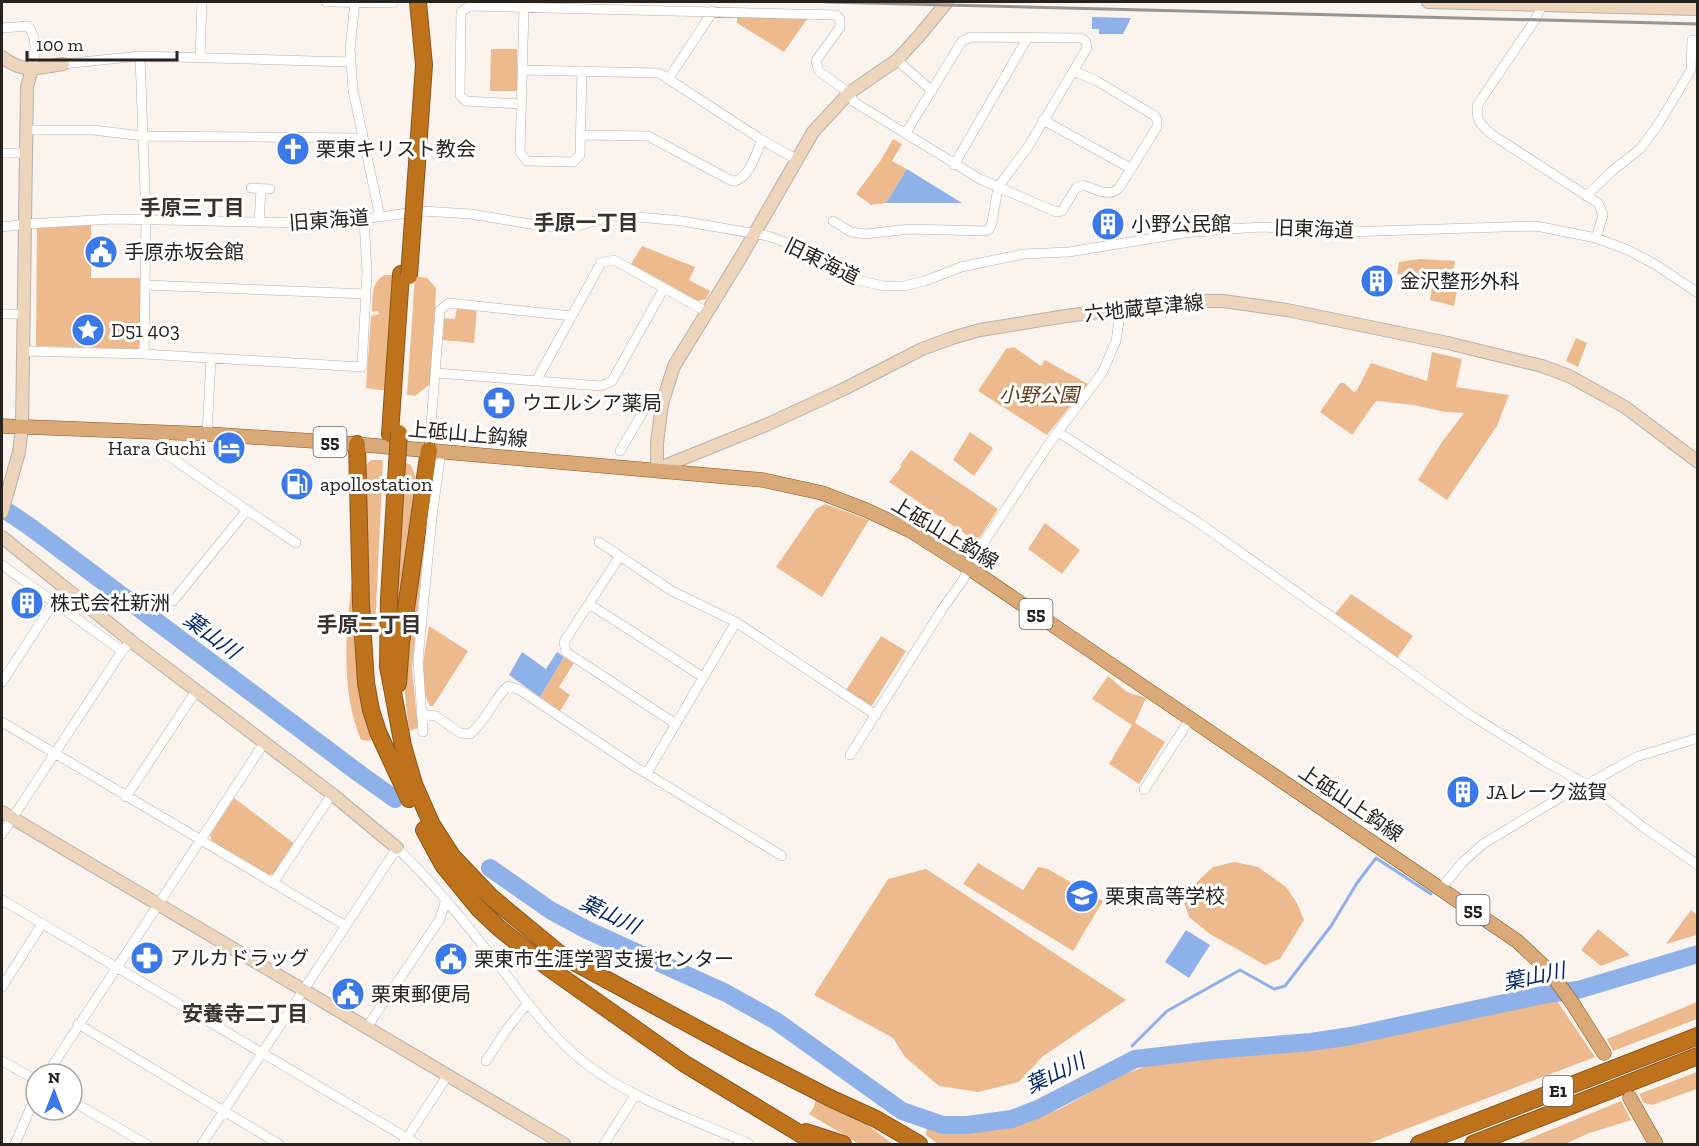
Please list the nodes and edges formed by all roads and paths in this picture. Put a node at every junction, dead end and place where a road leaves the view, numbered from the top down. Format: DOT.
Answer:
graph roads {
  1 [pos="202,2"];
  2 [pos="326,2"];
  3 [pos="355,2"];
  4 [pos="400,2"];
  5 [pos="418,2"];
  6 [pos="947,2"];
  7 [pos="1428,2"];
  8 [pos="1543,3"];
  9 [pos="524,8"];
  10 [pos="1698,9"];
  11 [pos="713,11"];
  12 [pos="2,28"];
  13 [pos="1028,38"];
  14 [pos="1698,40"];
  15 [pos="140,56"];
  16 [pos="2,57"];
  17 [pos="200,57"];
  18 [pos="897,60"];
  19 [pos="350,62"];
  20 [pos="63,63"];
  21 [pos="32,69"];
  22 [pos="522,70"];
  23 [pos="1073,71"];
  24 [pos="582,72"];
  25 [pos="669,78"];
  26 [pos="932,91"];
  27 [pos="849,93"];
  28 [pos="521,104"];
  29 [pos="1043,120"];
  30 [pos="26,130"];
  31 [pos="905,134"];
  32 [pos="581,135"];
  33 [pos="143,136"];
  34 [pos="363,138"];
  35 [pos="762,140"];
  36 [pos="2,153"];
  37 [pos="26,153"];
  38 [pos="796,159"];
  39 [pos="954,165"];
  40 [pos="1130,168"];
  41 [pos="998,187"];
  42 [pos="261,189"];
  43 [pos="1586,196"];
  44 [pos="380,217"];
  45 [pos="146,219"];
  46 [pos="364,219"];
  47 [pos="833,221"];
  48 [pos="259,223"];
  49 [pos="26,224"];
  50 [pos="2,227"];
  51 [pos="755,234"];
  52 [pos="1596,238"];
  53 [pos="405,275"];
  54 [pos="146,285"];
  55 [pos="664,288"];
  56 [pos="1698,293"];
  57 [pos="366,294"];
  58 [pos="1121,309"];
  59 [pos="707,312"];
  60 [pos="2,314"];
  61 [pos="24,314"];
  62 [pos="572,316"];
  63 [pos="23,351"];
  64 [pos="144,354"];
  65 [pos="211,358"];
  66 [pos="436,373"];
  67 [pos="537,381"];
  68 [pos="662,404"];
  69 [pos="2,426"];
  70 [pos="22,427"];
  71 [pos="165,432"];
  72 [pos="1058,432"];
  73 [pos="207,434"];
  74 [pos="357,444"];
  75 [pos="435,451"];
  76 [pos="620,451"];
  77 [pos="1698,462"];
  78 [pos="393,464"];
  79 [pos="657,470"];
  80 [pos="247,510"];
  81 [pos="2,512"];
  82 [pos="2,537"];
  83 [pos="599,542"];
  84 [pos="297,543"];
  85 [pos="620,556"];
  86 [pos="2,565"];
  87 [pos="969,568"];
  88 [pos="173,601"];
  89 [pos="54,602"];
  90 [pos="589,604"];
  91 [pos="736,622"];
  92 [pos="131,641"];
  93 [pos="122,651"];
  94 [pos="703,677"];
  95 [pos="2,682"];
  96 [pos="196,691"];
  97 [pos="421,714"];
  98 [pos="876,715"];
  99 [pos="396,716"];
  100 [pos="1190,718"];
  101 [pos="2,722"];
  102 [pos="676,724"];
  103 [pos="423,732"];
  104 [pos="1698,738"];
  105 [pos="264,743"];
  106 [pos="54,754"];
  107 [pos="850,755"];
  108 [pos="647,773"];
  109 [pos="398,774"];
  110 [pos="1586,785"];
  111 [pos="1144,790"];
  112 [pos="332,794"];
  113 [pos="126,797"];
  114 [pos="7,815"];
  115 [pos="2,834"];
  116 [pos="200,840"];
  117 [pos="397,848"];
  118 [pos="782,856"];
  119 [pos="1698,865"];
  120 [pos="273,883"];
  121 [pos="1441,888"];
  122 [pos="446,899"];
  123 [pos="2,900"];
  124 [pos="158,903"];
  125 [pos="42,924"];
  126 [pos="346,926"];
  127 [pos="116,968"];
  128 [pos="2,987"];
  129 [pos="304,990"];
  130 [pos="528,1003"];
  131 [pos="78,1024"];
  132 [pos="367,1027"];
  133 [pos="1698,1036"];
  134 [pos="262,1053"];
  135 [pos="1604,1053"];
  136 [pos="1698,1056"];
  137 [pos="2,1061"];
  138 [pos="486,1061"];
  139 [pos="54,1062"];
  140 [pos="24,1073"];
  141 [pos="448,1075"];
  142 [pos="636,1094"];
  143 [pos="1630,1098"];
  144 [pos="832,1099"];
  145 [pos="84,1108"];
  146 [pos="1561,1110"];
  147 [pos="224,1111"];
  148 [pos="24,1122"];
  149 [pos="788,1126"];
  150 [pos="405,1142"];
  151 [pos="15,1144"];
  152 [pos="146,1144"];
  153 [pos="202,1144"];
  154 [pos="279,1144"];
  155 [pos="417,1144"];
  156 [pos="564,1144"];
  157 [pos="604,1144"];
  158 [pos="749,1144"];
  159 [pos="817,1144"];
  160 [pos="843,1144"];
  161 [pos="898,1144"];
  162 [pos="919,1144"];
  163 [pos="1419,1144"];
  164 [pos="1473,1144"];
  165 [pos="1480,1144"];
  166 [pos="1656,1144"];
  1 -- 17 [label="street"];
  2 -- 3 [label="street"];
  3 -- 4 [label="street"];
  3 -- 19 [label="street"];
  4 -- 53 [label="highway"];
  5 -- 53 [label="highway, bridge"];
  6 -- 18 [label="street"];
  7 -- 8 [label="street"];
  8 -- 10 [label="street"];
  8 -- 43 [label="street"];
  9 -- 11 [label="street"];
  9 -- 22 [label="street"];
  9 -- 28 [label="street"];
  11 -- 25 [label="street"];
  11 -- 27 [label="street"];
  12 -- 21 [label="street"];
  13 -- 23 [label="street"];
  13 -- 26 [label="street"];
  13 -- 39 [label="street"];
  14 -- 43 [label="street"];
  15 -- 17 [label="street"];
  15 -- 20 [label="street"];
  15 -- 33 [label="street"];
  16 -- 21 [label="street"];
  17 -- 19 [label="street"];
  18 -- 26 [label="street"];
  18 -- 27 [label="street"];
  19 -- 34 [label="street"];
  20 -- 21 [label="street"];
  21 -- 30 [label="street"];
  22 -- 24 [label="street"];
  22 -- 28 [label="street"];
  23 -- 29 [label="street"];
  23 -- 40 [label="street"];
  24 -- 25 [label="street"];
  24 -- 32 [label="street"];
  25 -- 35 [label="street"];
  26 -- 31 [label="street"];
  27 -- 31 [label="street"];
  27 -- 38 [label="street"];
  28 -- 32 [label="street"];
  29 -- 40 [label="street"];
  29 -- 41 [label="street"];
  30 -- 33 [label="street"];
  30 -- 37 [label="street"];
  31 -- 39 [label="street"];
  32 -- 35 [label="street"];
  33 -- 34 [label="street"];
  33 -- 45 [label="street"];
  34 -- 44 [label="street"];
  35 -- 38 [label="street"];
  36 -- 37 [label="street"];
  37 -- 49 [label="street"];
  38 -- 51 [label="street"];
  39 -- 41 [label="street"];
  40 -- 41 [label="street"];
  41 -- 47 [label="street"];
  42 -- 48 [label="street"];
  43 -- 52 [label="street"];
  44 -- 46 [label="street, 旧東海道"];
  44 -- 51 [label="street, 旧東海道"];
  45 -- 48 [label="street, 旧東海道"];
  45 -- 49 [label="street, 旧東海道"];
  45 -- 54 [label="street"];
  46 -- 48 [label="street, 旧東海道"];
  46 -- 57 [label="street"];
  49 -- 50 [label="street, 旧東海道"];
  49 -- 61 [label="street"];
  51 -- 52 [label="street, 旧東海道"];
  51 -- 59 [label="street"];
  52 -- 56 [label="street, 旧東海道"];
  53 -- 78 [label="highway, bridge"];
  54 -- 57 [label="street"];
  54 -- 64 [label="street"];
  55 -- 59 [label="street"];
  55 -- 62 [label="street"];
  55 -- 67 [label="street"];
  57 -- 65 [label="street"];
  58 -- 72 [label="street"];
  58 -- 77 [label="street, 六地蔵草津線"];
  58 -- 79 [label="street, 六地蔵草津線"];
  59 -- 68 [label="street"];
  60 -- 61 [label="street"];
  61 -- 63 [label="street"];
  62 -- 66 [label="street"];
  62 -- 67 [label="street"];
  63 -- 64 [label="street"];
  63 -- 70 [label="street"];
  64 -- 65 [label="street"];
  65 -- 73 [label="street"];
  66 -- 67 [label="street"];
  66 -- 75 [label="street"];
  68 -- 76 [label="street"];
  68 -- 79 [label="street"];
  69 -- 70 [label="main road, 上砥山上鈎線 / 55"];
  70 -- 71 [label="main road, 上砥山上鈎線 / 55"];
  70 -- 81 [label="street"];
  71 -- 73 [label="main road, 上砥山上鈎線 / 55"];
  71 -- 80 [label="street"];
  72 -- 87 [label="street"];
  72 -- 110 [label="street"];
  73 -- 74 [label="main road, 上砥山上鈎線 / 55"];
  74 -- 75 [label="main road, 上砥山上鈎線 / 55"];
  74 -- 109 [label="highway"];
  75 -- 79 [label="main road, 上砥山上鈎線 / 55"];
  75 -- 97 [label="street"];
  75 -- 99 [label="highway"];
  78 -- 99 [label="highway"];
  78 -- 109 [label="highway"];
  79 -- 87 [label="main road, 上砥山上鈎線 / 55"];
  80 -- 84 [label="street"];
  80 -- 88 [label="street"];
  82 -- 92 [label="street"];
  83 -- 85 [label="street"];
  85 -- 90 [label="street"];
  85 -- 91 [label="street"];
  86 -- 89 [label="street"];
  87 -- 98 [label="street"];
  87 -- 100 [label="main road, 上砥山上鈎線 / 55"];
  89 -- 93 [label="street"];
  89 -- 95 [label="street"];
  90 -- 94 [label="street"];
  90 -- 102 [label="street"];
  91 -- 94 [label="street"];
  91 -- 98 [label="street"];
  92 -- 93 [label="street"];
  92 -- 96 [label="street"];
  93 -- 106 [label="street"];
  94 -- 102 [label="street"];
  96 -- 105 [label="street"];
  96 -- 113 [label="street"];
  97 -- 103 [label="street"];
  97 -- 108 [label="street"];
  98 -- 107 [label="street"];
  99 -- 144 [label="highway"];
  100 -- 111 [label="street"];
  100 -- 121 [label="main road, 上砥山上鈎線 / 55"];
  101 -- 106 [label="street"];
  102 -- 108 [label="street"];
  104 -- 110 [label="street"];
  105 -- 112 [label="street"];
  105 -- 116 [label="street"];
  106 -- 113 [label="street"];
  106 -- 114 [label="street"];
  108 -- 118 [label="street"];
  109 -- 149 [label="highway"];
  110 -- 119 [label="street"];
  110 -- 121 [label="street"];
  112 -- 117 [label="street"];
  112 -- 120 [label="street"];
  113 -- 116 [label="street"];
  114 -- 115 [label="street"];
  114 -- 124 [label="street"];
  116 -- 120 [label="street"];
  116 -- 124 [label="street"];
  117 -- 122 [label="street"];
  117 -- 126 [label="street"];
  120 -- 126 [label="street"];
  121 -- 135 [label="main road, 上砥山上鈎線 / 55"];
  122 -- 130 [label="street"];
  122 -- 132 [label="street"];
  123 -- 125 [label="street"];
  124 -- 127 [label="street"];
  124 -- 129 [label="street"];
  125 -- 127 [label="street"];
  125 -- 128 [label="street"];
  126 -- 129 [label="street"];
  127 -- 131 [label="street"];
  127 -- 134 [label="street"];
  129 -- 132 [label="street"];
  129 -- 134 [label="street"];
  130 -- 138 [label="street"];
  130 -- 142 [label="street"];
  131 -- 139 [label="street"];
  131 -- 147 [label="street"];
  132 -- 141 [label="street"];
  133 -- 163 [label="highway, E1"];
  134 -- 147 [label="street"];
  134 -- 150 [label="street"];
  136 -- 146 [label="highway, E1"];
  137 -- 140 [label="street"];
  141 -- 150 [label="street"];
  141 -- 156 [label="street"];
  142 -- 157 [label="street"];
  142 -- 158 [label="street"];
  143 -- 166 [label="main road"];
  144 -- 161 [label="highway"];
  144 -- 162 [label="highway"];
  145 -- 152 [label="street"];
  146 -- 164 [label="highway, E1"];
  146 -- 165 [label="highway"];
  147 -- 153 [label="street"];
  147 -- 154 [label="street"];
  148 -- 151 [label="street"];
  149 -- 159 [label="highway"];
  149 -- 160 [label="highway"];
  150 -- 155 [label="street"];
}
